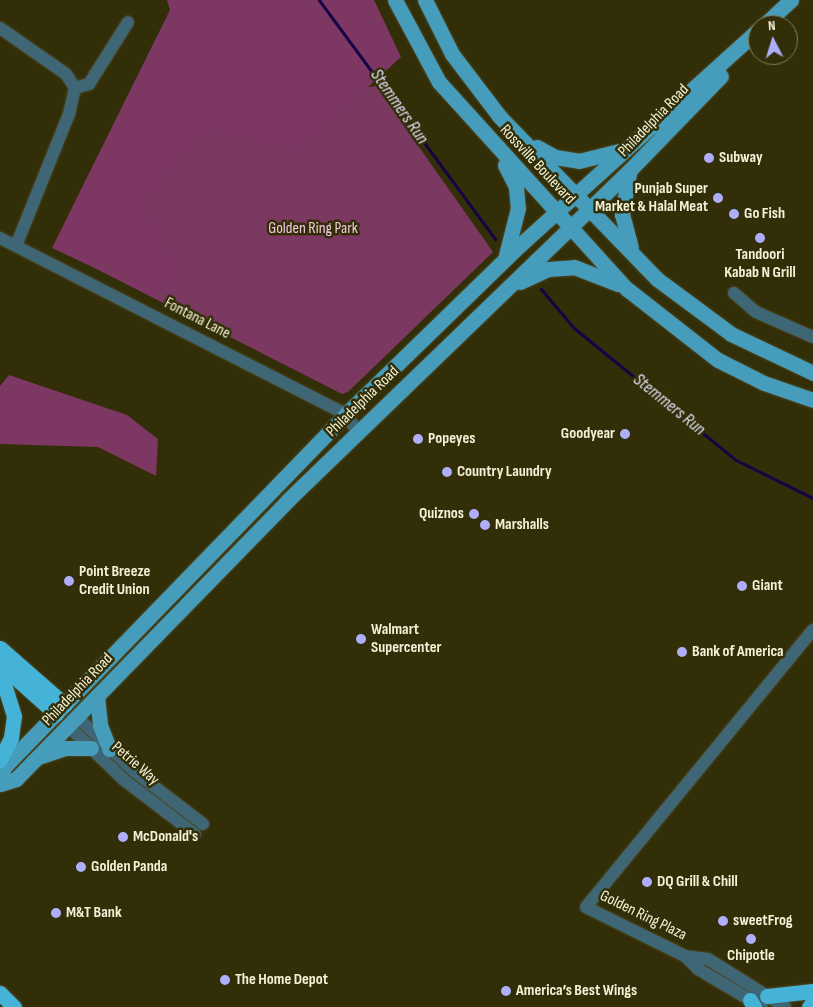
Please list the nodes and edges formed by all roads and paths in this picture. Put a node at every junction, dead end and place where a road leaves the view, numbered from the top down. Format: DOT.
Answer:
graph roads {
  1 [pos="395,0"];
  2 [pos="425,0"];
  3 [pos="789,1"];
  4 [pos="774,15"];
  5 [pos="128,22"];
  6 [pos="1,32"];
  7 [pos="748,39"];
  8 [pos="748,40"];
  9 [pos="75,88"];
  10 [pos="519,138"];
  11 [pos="490,140"];
  12 [pos="631,145"];
  13 [pos="629,171"];
  14 [pos="576,194"];
  15 [pos="590,209"];
  16 [pos="556,212"];
  17 [pos="571,228"];
  18 [pos="0,238"];
  19 [pos="16,246"];
  20 [pos="633,253"];
  21 [pos="504,261"];
  22 [pos="505,289"];
  23 [pos="628,289"];
  24 [pos="734,294"];
  25 [pos="813,337"];
  26 [pos="813,373"];
  27 [pos="813,400"];
  28 [pos="346,414"];
  29 [pos="357,431"];
  30 [pos="813,630"];
  31 [pos="0,648"];
  32 [pos="0,664"];
  33 [pos="0,671"];
  34 [pos="97,696"];
  35 [pos="60,710"];
  36 [pos="72,721"];
  37 [pos="91,748"];
  38 [pos="109,749"];
  39 [pos="37,758"];
  40 [pos="0,760"];
  41 [pos="0,777"];
  42 [pos="0,784"];
  43 [pos="203,824"];
  44 [pos="195,834"];
  45 [pos="813,991"];
  46 [pos="0,993"];
  47 [pos="758,1002"];
  48 [pos="813,1002"];
  49 [pos="14,1007"];
  50 [pos="785,1007"];
  51 [pos="808,1007"];
  1 -- 11 [label="main road, Rossville Boulevard"];
  2 -- 10 [label="main road, Rossville Boulevard"];
  3 -- 4 [label="main road"];
  5 -- 9 [label="street"];
  6 -- 9 [label="street"];
  7 -- 12 [label="main road, Philadelphia Road"];
  8 -- 13 [label="main road, Philadelphia Road"];
  9 -- 19 [label="street"];
  10 -- 12 [label="main road"];
  10 -- 14 [label="main road, Rossville Boulevard"];
  11 -- 16 [label="main road, Rossville Boulevard"];
  11 -- 21 [label="main road"];
  12 -- 14 [label="main road, Philadelphia Road"];
  13 -- 15 [label="main road, Philadelphia Road"];
  13 -- 20 [label="main road"];
  14 -- 15 [label="main road, Rossville Boulevard"];
  14 -- 16 [label="main road, Philadelphia Road"];
  15 -- 17 [label="main road, Philadelphia Road"];
  15 -- 20 [label="main road, Rossville Boulevard"];
  16 -- 17 [label="main road, Rossville Boulevard"];
  16 -- 21 [label="main road, Philadelphia Road"];
  17 -- 22 [label="main road, Philadelphia Road"];
  17 -- 23 [label="main road, Rossville Boulevard"];
  18 -- 19 [label="street, Fontana Lane"];
  19 -- 28 [label="street, Fontana Lane"];
  20 -- 26 [label="main road, Rossville Boulevard"];
  21 -- 28 [label="main road, Philadelphia Road"];
  22 -- 23 [label="main road"];
  22 -- 29 [label="main road, Philadelphia Road"];
  23 -- 27 [label="main road, Rossville Boulevard"];
  24 -- 25 [label="street"];
  28 -- 29 [label="street"];
  28 -- 35 [label="main road, Philadelphia Road"];
  29 -- 34 [label="main road, Philadelphia Road"];
  30 -- 47 [label="street, Golden Ring Plaza"];
  31 -- 35 [label="highway"];
  32 -- 35 [label="highway"];
  33 -- 40 [label="highway"];
  34 -- 36 [label="main road, Philadelphia Road"];
  34 -- 38 [label="main road"];
  35 -- 36 [label="main road, Petrie Way"];
  35 -- 41 [label="main road, Philadelphia Road"];
  36 -- 37 [label="street, Petrie Way"];
  36 -- 38 [label="street, Petrie Way"];
  36 -- 39 [label="main road, Philadelphia Road"];
  37 -- 39 [label="main road"];
  37 -- 44 [label="street, Petrie Way"];
  38 -- 43 [label="street, Petrie Way"];
  39 -- 42 [label="main road, Philadelphia Road"];
  45 -- 47 [label="highway"];
  46 -- 49 [label="highway"];
  47 -- 50 [label="street, Golden Ring Plaza"];
  48 -- 51 [label="highway"];
}
